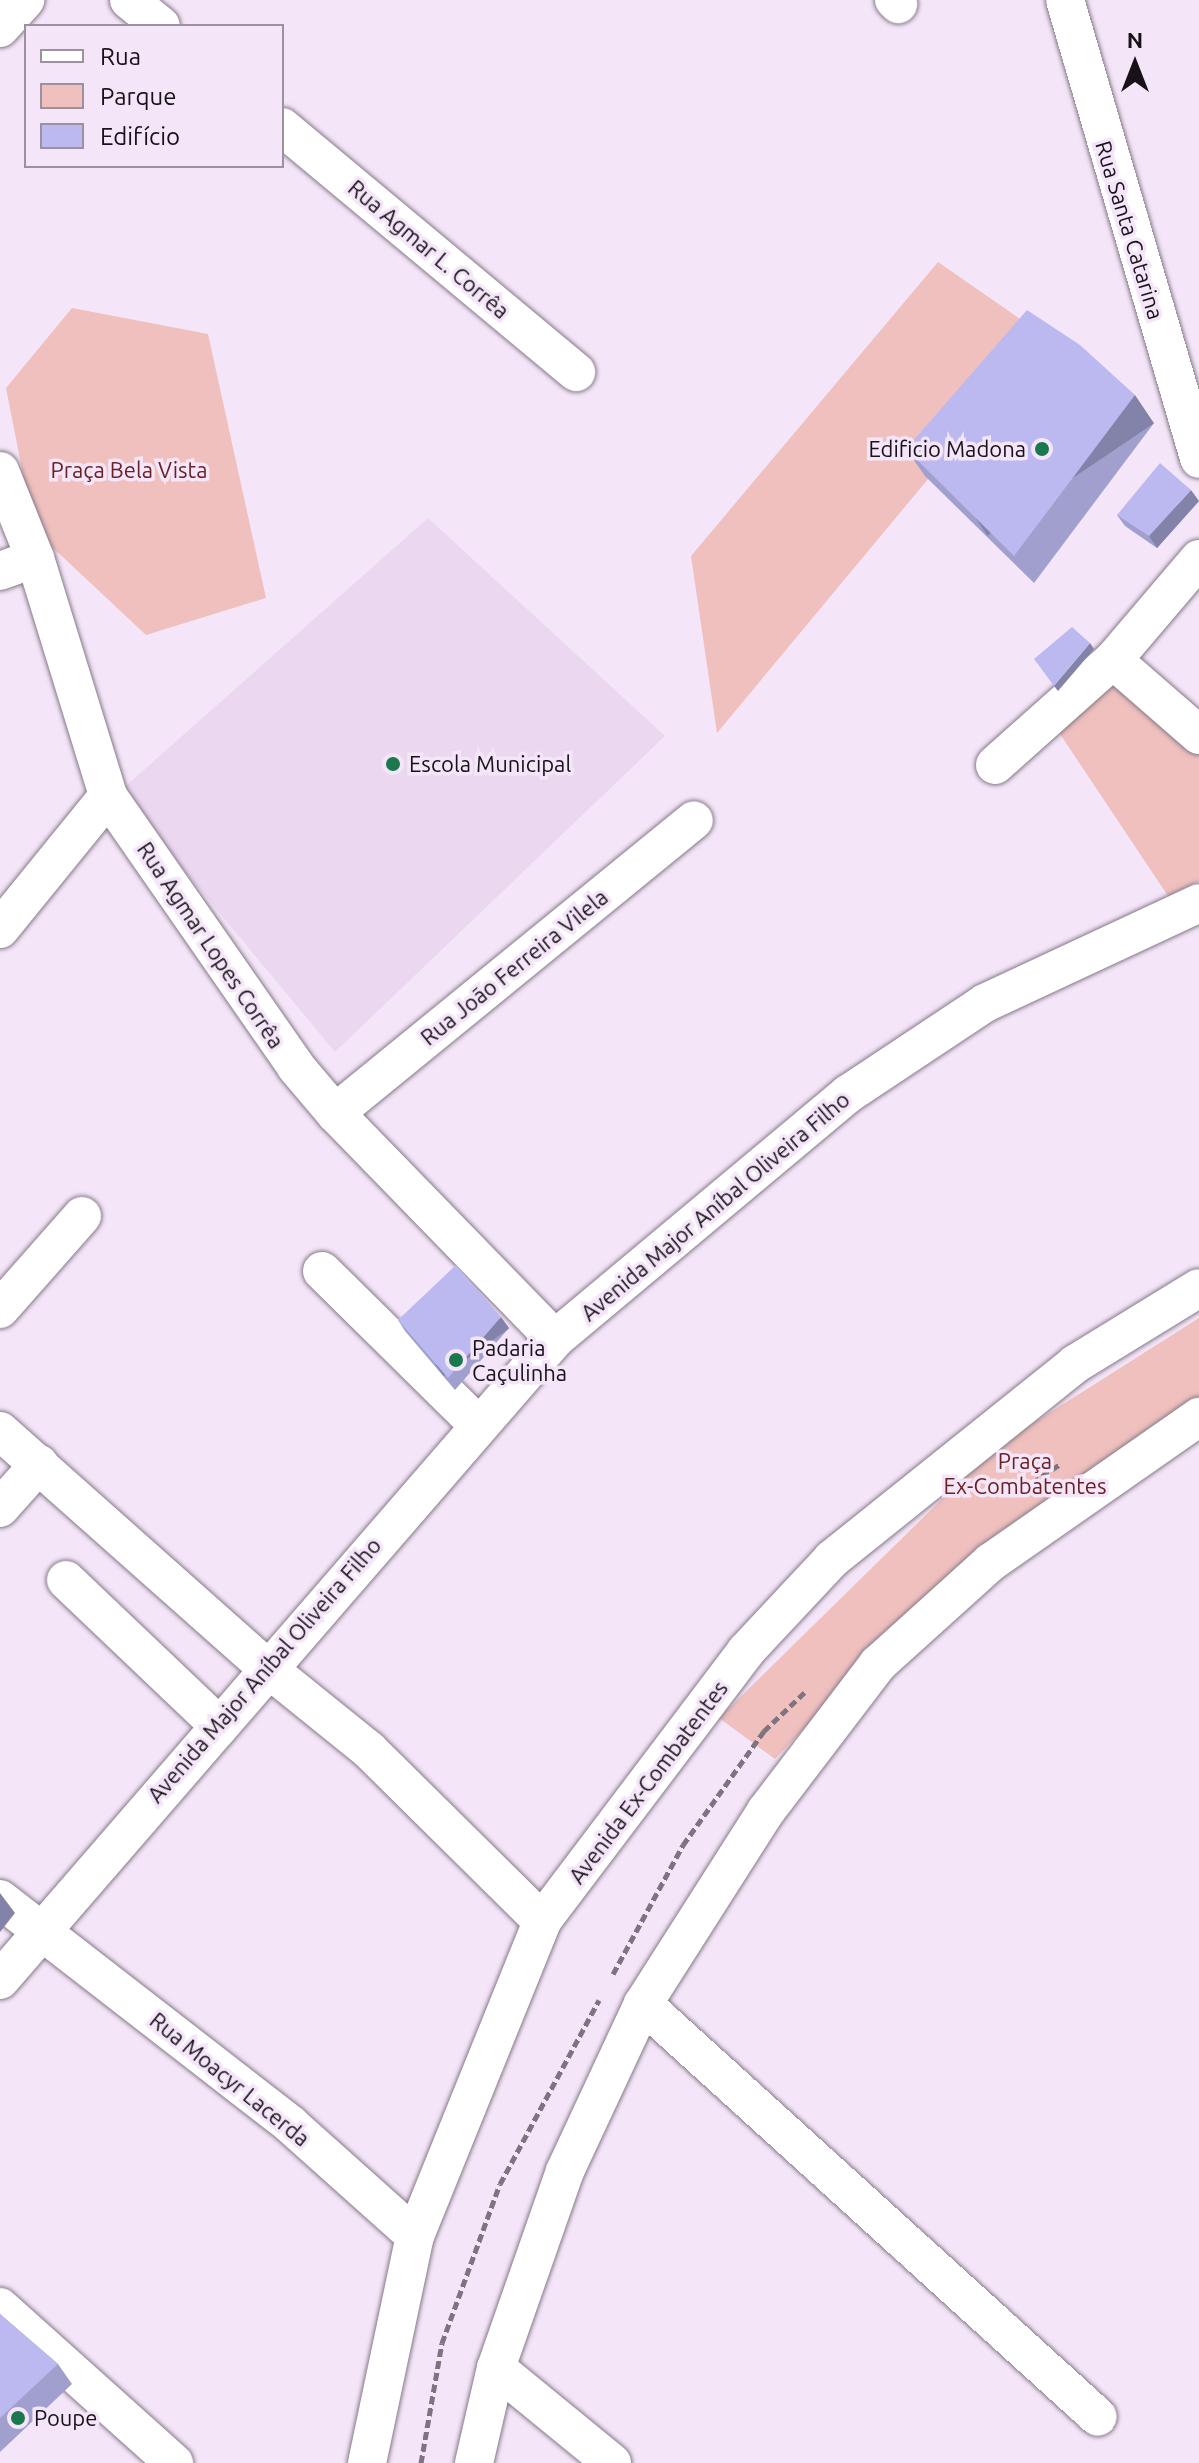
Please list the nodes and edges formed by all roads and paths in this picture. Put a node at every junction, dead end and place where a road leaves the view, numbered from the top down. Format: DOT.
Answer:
graph roads {
  1 [pos="25,0"];
  2 [pos="129,0"];
  3 [pos="1065,0"];
  4 [pos="159,24"];
  5 [pos="0,28"];
  6 [pos="284,129"];
  7 [pos="576,372"];
  8 [pos="1199,459"];
  9 [pos="0,471"];
  10 [pos="1199,559"];
  11 [pos="17,564"];
  12 [pos="1113,660"];
  13 [pos="1199,735"];
  14 [pos="995,765"];
  15 [pos="108,796"];
  16 [pos="694,820"];
  17 [pos="1199,903"];
  18 [pos="0,929"];
  19 [pos="335,1113"];
  20 [pos="82,1216"];
  21 [pos="322,1271"];
  22 [pos="1199,1288"];
  23 [pos="0,1309"];
  24 [pos="555,1339"];
  25 [pos="1199,1417"];
  26 [pos="478,1425"];
  27 [pos="0,1431"];
  28 [pos="39,1464"];
  29 [pos="0,1508"];
  30 [pos="66,1580"];
  31 [pos="266,1667"];
  32 [pos="217,1724"];
  33 [pos="0,1899"];
  34 [pos="542,1921"];
  35 [pos="40,1928"];
  36 [pos="0,1980"];
  37 [pos="643,2004"];
  38 [pos="415,2236"];
  39 [pos="0,2307"];
  40 [pos="496,2368"];
  41 [pos="1098,2417"];
  42 [pos="174,2463"];
  43 [pos="367,2463"];
  44 [pos="474,2463"];
  45 [pos="612,2463"];
  1 -- 5 [label="street"];
  2 -- 4 [label="street"];
  3 -- 8 [label="street, Rua Santa Catarina"];
  6 -- 7 [label="street, Rua Agmar L. Corrêa"];
  9 -- 11 [label="street, Rua Agmar Lopes Corrêa"];
  10 -- 12 [label="street"];
  11 -- 15 [label="street, Rua Agmar Lopes Corrêa"];
  12 -- 13 [label="street"];
  12 -- 14 [label="street"];
  15 -- 18 [label="street"];
  15 -- 19 [label="street, Rua Agmar Lopes Corrêa"];
  16 -- 19 [label="street, Rua João Ferreira Vilela"];
  17 -- 24 [label="street, Avenida Major Aníbal Oliveira Filho"];
  19 -- 24 [label="street, Rua Agmar Lopes Corrêa"];
  20 -- 23 [label="street"];
  21 -- 26 [label="street"];
  22 -- 34 [label="street, Avenida Ex-Combatentes"];
  24 -- 26 [label="street, Avenida Major Aníbal Oliveira Filho"];
  25 -- 37 [label="street"];
  26 -- 31 [label="street, Avenida Major Aníbal Oliveira Filho"];
  27 -- 28 [label="street"];
  28 -- 29 [label="street"];
  28 -- 31 [label="street"];
  30 -- 32 [label="street"];
  31 -- 32 [label="street, Avenida Major Aníbal Oliveira Filho"];
  31 -- 34 [label="street"];
  32 -- 35 [label="street, Avenida Major Aníbal Oliveira Filho"];
  33 -- 35 [label="street, Rua Moacyr Lacerda"];
  34 -- 38 [label="street, Avenida Ex-Combatentes"];
  35 -- 36 [label="street, Avenida Major Aníbal Oliveira Filho"];
  35 -- 38 [label="street, Rua Moacyr Lacerda"];
  37 -- 40 [label="street"];
  37 -- 41 [label="street"];
  38 -- 43 [label="street, Avenida Ex-Combatentes"];
  39 -- 42 [label="street"];
  40 -- 44 [label="street"];
  40 -- 45 [label="street"];
}
